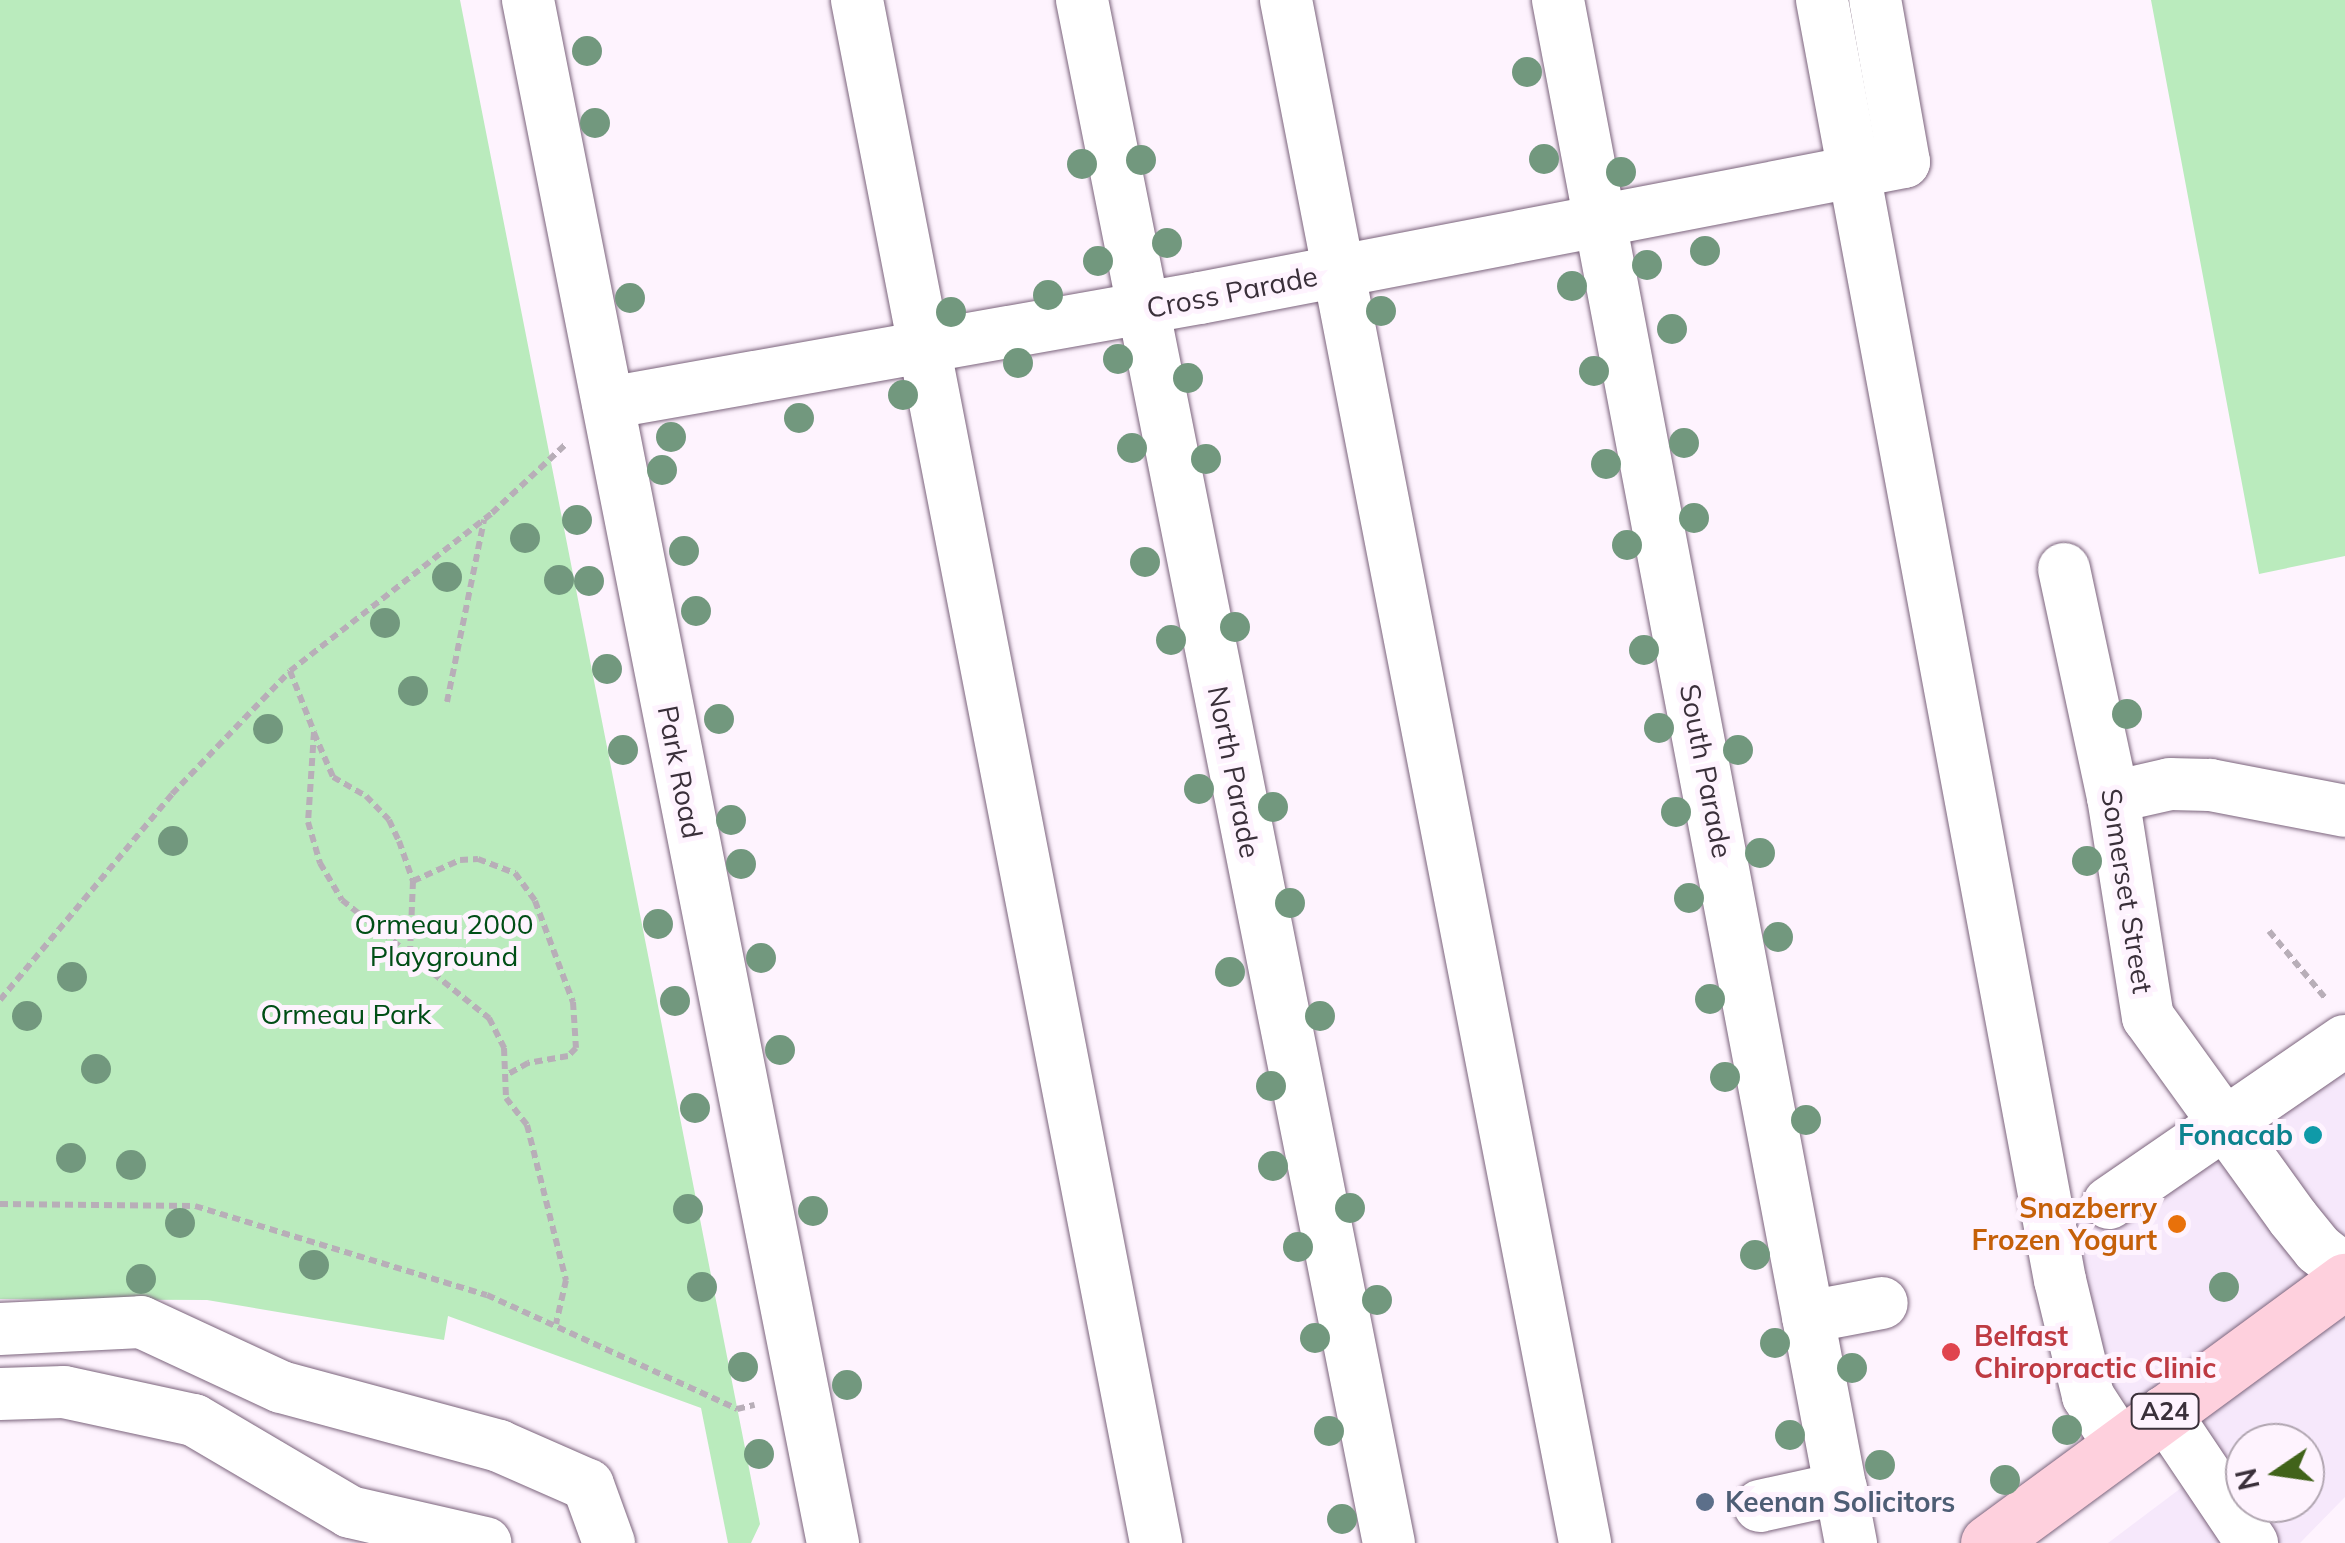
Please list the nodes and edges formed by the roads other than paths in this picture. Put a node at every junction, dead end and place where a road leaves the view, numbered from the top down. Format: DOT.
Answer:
graph roads {
  1 [pos="528,0"];
  2 [pos="857,0"];
  3 [pos="1082,0"];
  4 [pos="1286,0"];
  5 [pos="1558,0"];
  6 [pos="1822,0"];
  7 [pos="1875,0"];
  8 [pos="1854,172"];
  9 [pos="1599,222"];
  10 [pos="1339,272"];
  11 [pos="1141,309"];
  12 [pos="925,348"];
  13 [pos="594,418"];
  14 [pos="2064,568"];
  15 [pos="2112,797"];
  16 [pos="2345,811"];
  17 [pos="2340,1026"];
  18 [pos="2221,1124"];
  19 [pos="2109,1203"];
  20 [pos="2345,1270"];
  21 [pos="2345,1281"];
  22 [pos="1882,1303"];
  23 [pos="1808,1317"];
  24 [pos="0,1330"];
  25 [pos="0,1394"];
  26 [pos="2164,1412"];
  27 [pos="2119,1444"];
  28 [pos="1841,1488"];
  29 [pos="1760,1506"];
  30 [pos="347,1527"];
  31 [pos="485,1543"];
  32 [pos="610,1543"];
  33 [pos="833,1543"];
  34 [pos="1156,1543"];
  35 [pos="1389,1543"];
  36 [pos="1585,1543"];
  37 [pos="1851,1543"];
  38 [pos="1988,1543"];
  39 [pos="2252,1543"];
  1 -- 13 [label="street, Park Road"];
  2 -- 12 [label="street"];
  3 -- 11 [label="street, North Parade"];
  4 -- 10 [label="street"];
  5 -- 9 [label="street, South Parade"];
  6 -- 8 [label="street"];
  7 -- 8 [label="street, Cross Parade"];
  8 -- 9 [label="street, Cross Parade"];
  8 -- 27 [label="street"];
  9 -- 10 [label="street, Cross Parade"];
  9 -- 23 [label="street, South Parade"];
  10 -- 11 [label="street, Cross Parade"];
  10 -- 36 [label="street"];
  11 -- 12 [label="street, Cross Parade"];
  11 -- 35 [label="street, North Parade"];
  12 -- 13 [label="street, Cross Parade"];
  12 -- 34 [label="street"];
  13 -- 33 [label="street, Park Road"];
  14 -- 15 [label="street, Somerset Street"];
  15 -- 16 [label="street"];
  15 -- 18 [label="street, Somerset Street"];
  17 -- 18 [label="street"];
  18 -- 19 [label="street"];
  18 -- 20 [label="street, Somerset Street"];
  21 -- 26 [label="main road, A24"];
  22 -- 23 [label="street"];
  23 -- 28 [label="street, South Parade"];
  24 -- 32 [label="street"];
  25 -- 30 [label="street"];
  26 -- 27 [label="main road, A24"];
  26 -- 39 [label="street"];
  27 -- 38 [label="main road, A24"];
  28 -- 29 [label="street"];
  28 -- 37 [label="street, South Parade"];
  30 -- 31 [label="street"];
}
